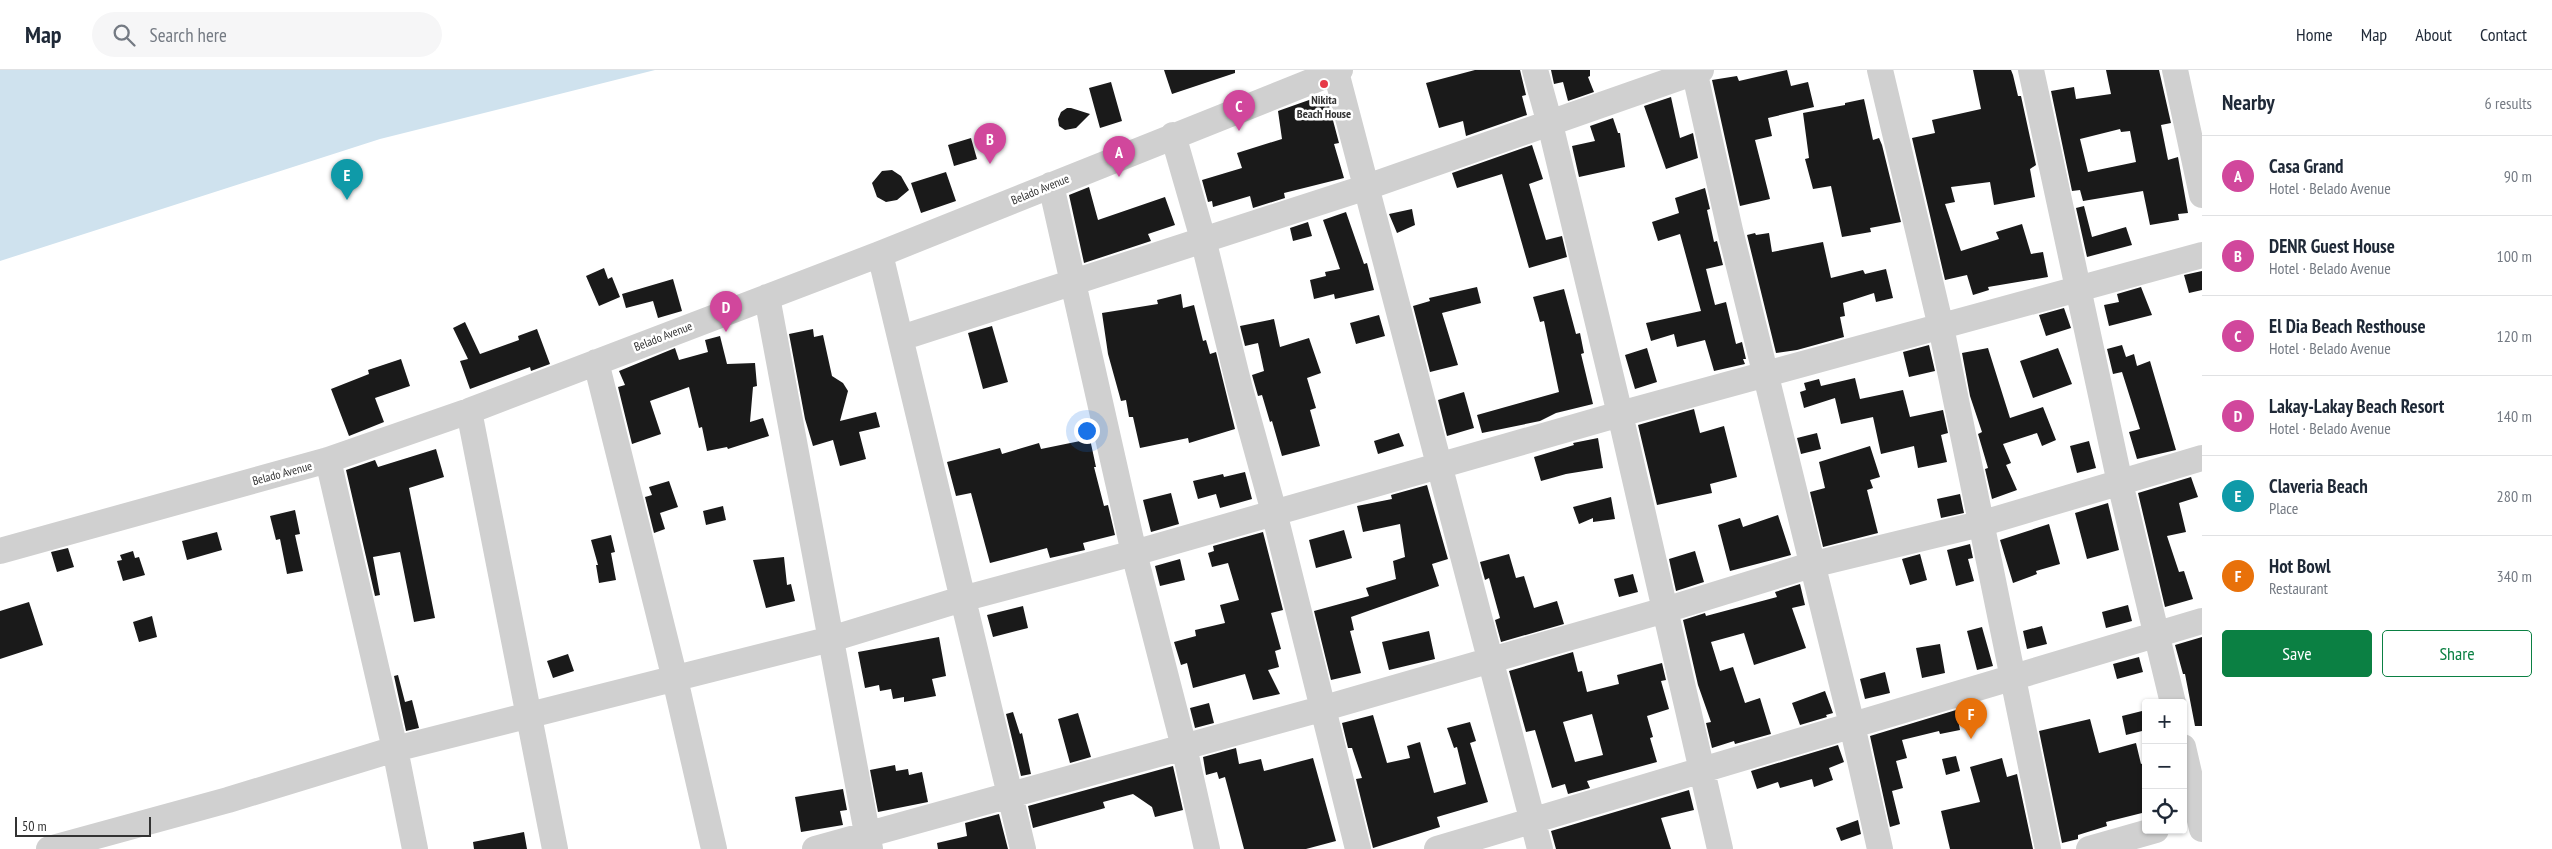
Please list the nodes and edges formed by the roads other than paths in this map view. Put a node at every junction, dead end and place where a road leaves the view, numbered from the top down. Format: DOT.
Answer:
graph roads {
  1 [pos="1535,70"];
  2 [pos="1697,70"];
  3 [pos="1880,70"];
  4 [pos="2031,70"];
  5 [pos="2175,70"];
  6 [pos="1338,71"];
  7 [pos="1550,124"];
  8 [pos="1173,135"];
  9 [pos="1051,184"];
  10 [pos="1367,187"];
  11 [pos="2202,195"];
  12 [pos="1203,239"];
  13 [pos="880,254"];
  14 [pos="2202,255"];
  15 [pos="1072,282"];
  16 [pos="2077,289"];
  17 [pos="767,297"];
  18 [pos="1941,327"];
  19 [pos="901,338"];
  20 [pos="596,362"];
  21 [pos="1765,376"];
  22 [pos="469,410"];
  23 [pos="1620,414"];
  24 [pos="2202,458"];
  25 [pos="328,460"];
  26 [pos="1441,466"];
  27 [pos="2120,482"];
  28 [pos="1274,512"];
  29 [pos="1980,524"];
  30 [pos="0,551"];
  31 [pos="1134,553"];
  32 [pos="1811,564"];
  33 [pos="962,600"];
  34 [pos="1665,610"];
  35 [pos="2202,621"];
  36 [pos="2157,634"];
  37 [pos="831,639"];
  38 [pos="1492,659"];
  39 [pos="2013,678"];
  40 [pos="675,679"];
  41 [pos="2172,699"];
  42 [pos="1321,708"];
  43 [pos="530,716"];
  44 [pos="1852,724"];
  45 [pos="1184,747"];
  46 [pos="394,749"];
  47 [pos="2187,768"];
  48 [pos="1701,770"];
  49 [pos="1010,795"];
  50 [pos="1534,820"];
  51 [pos="2197,822"];
  52 [pos="2142,834"];
  53 [pos="868,841"];
  54 [pos="49,849"];
  55 [pos="415,849"];
  56 [pos="555,849"];
  57 [pos="714,849"];
  58 [pos="815,849"];
  59 [pos="1023,849"];
  60 [pos="1207,849"];
  61 [pos="1358,849"];
  62 [pos="1437,849"];
  63 [pos="1540,849"];
  64 [pos="1720,849"];
  65 [pos="1880,849"];
  66 [pos="2048,849"];
  67 [pos="2089,849"];
  1 -- 7 [label="street"];
  2 -- 7 [label="street"];
  2 -- 21 [label="street"];
  3 -- 18 [label="street"];
  4 -- 16 [label="street"];
  5 -- 11 [label="street"];
  6 -- 8 [label="street, Belado Avenue"];
  6 -- 10 [label="street"];
  7 -- 10 [label="street"];
  7 -- 23 [label="street"];
  8 -- 9 [label="street, Belado Avenue"];
  8 -- 12 [label="street"];
  9 -- 13 [label="street, Belado Avenue"];
  9 -- 15 [label="street"];
  10 -- 12 [label="street"];
  10 -- 26 [label="street"];
  12 -- 15 [label="street"];
  12 -- 28 [label="street"];
  13 -- 17 [label="street, Belado Avenue"];
  13 -- 19 [label="street"];
  14 -- 16 [label="street"];
  15 -- 19 [label="street"];
  15 -- 31 [label="street"];
  16 -- 18 [label="street"];
  16 -- 27 [label="street"];
  17 -- 20 [label="street, Belado Avenue"];
  17 -- 37 [label="street"];
  18 -- 21 [label="street"];
  18 -- 29 [label="street"];
  19 -- 33 [label="street"];
  20 -- 22 [label="street, Belado Avenue"];
  20 -- 40 [label="street"];
  21 -- 23 [label="street"];
  21 -- 32 [label="street"];
  22 -- 25 [label="street, Belado Avenue"];
  22 -- 43 [label="street"];
  23 -- 26 [label="street"];
  23 -- 34 [label="street"];
  24 -- 27 [label="street"];
  25 -- 30 [label="street, Belado Avenue"];
  25 -- 46 [label="street"];
  26 -- 28 [label="street"];
  26 -- 38 [label="street"];
  27 -- 29 [label="street"];
  27 -- 36 [label="street"];
  28 -- 31 [label="street"];
  28 -- 42 [label="street"];
  29 -- 32 [label="street"];
  29 -- 39 [label="street"];
  31 -- 33 [label="street"];
  31 -- 45 [label="street"];
  32 -- 34 [label="street"];
  32 -- 44 [label="street"];
  33 -- 37 [label="street"];
  33 -- 49 [label="street"];
  34 -- 38 [label="street"];
  34 -- 48 [label="street"];
  35 -- 36 [label="street"];
  36 -- 39 [label="street"];
  36 -- 41 [label="street"];
  37 -- 40 [label="street"];
  37 -- 53 [label="street"];
  38 -- 42 [label="street"];
  38 -- 50 [label="street"];
  39 -- 44 [label="street"];
  39 -- 66 [label="street"];
  40 -- 43 [label="street"];
  40 -- 57 [label="street"];
  42 -- 45 [label="street"];
  42 -- 61 [label="street"];
  43 -- 46 [label="street"];
  43 -- 56 [label="street"];
  44 -- 48 [label="street"];
  44 -- 65 [label="street"];
  45 -- 49 [label="street"];
  45 -- 60 [label="street"];
  46 -- 54 [label="street"];
  46 -- 55 [label="street"];
  47 -- 51 [label="street"];
  48 -- 50 [label="street"];
  48 -- 64 [label="street"];
  49 -- 53 [label="street"];
  49 -- 59 [label="street"];
  50 -- 62 [label="street"];
  50 -- 63 [label="street"];
  52 -- 67 [label="street"];
  53 -- 58 [label="street"];
}
